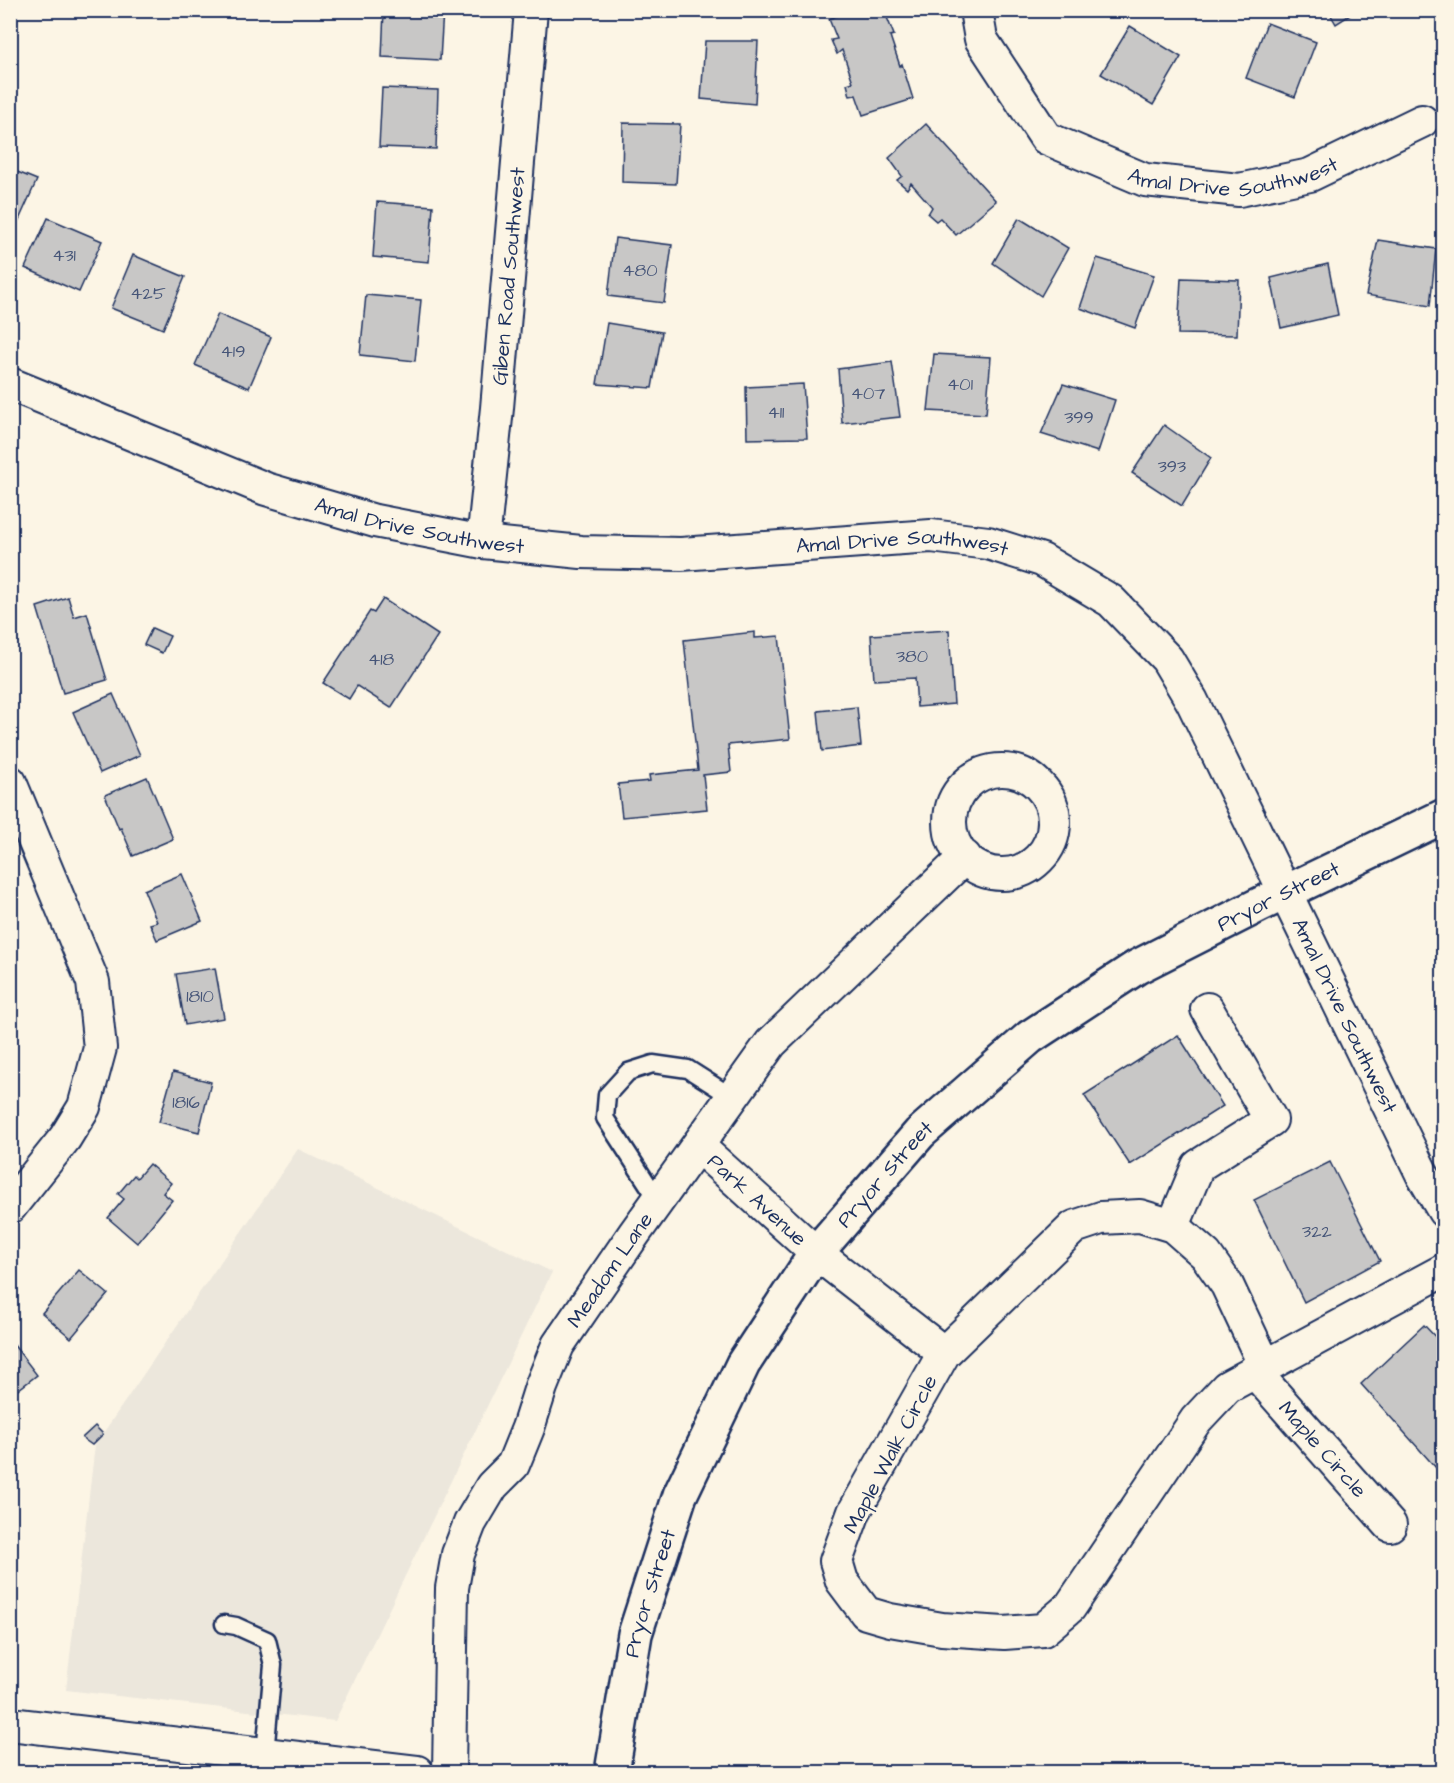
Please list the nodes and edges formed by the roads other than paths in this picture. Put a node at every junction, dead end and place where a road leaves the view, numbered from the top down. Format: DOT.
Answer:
graph roads {
  1 [pos="531,10"];
  2 [pos="976,10"];
  3 [pos="1422,121"];
  4 [pos="10,384"];
  5 [pos="483,542"];
  6 [pos="10,782"];
  7 [pos="1443,816"];
  8 [pos="965,857"];
  9 [pos="1286,893"];
  10 [pos="1207,1009"];
  11 [pos="732,1097"];
  12 [pos="698,1146"];
  13 [pos="658,1200"];
  14 [pos="10,1207"];
  15 [pos="1443,1211"];
  16 [pos="1173,1226"];
  17 [pos="816,1253"];
  18 [pos="1443,1270"];
  19 [pos="944,1353"];
  20 [pos="1260,1369"];
  21 [pos="1390,1525"];
  22 [pos="224,1624"];
  23 [pos="10,1724"];
  24 [pos="265,1754"];
  25 [pos="327,1767"];
  26 [pos="417,1773"];
  27 [pos="449,1773"];
  28 [pos="612,1773"];
  1 -- 5 [label="street, Giben Road Southwest"];
  2 -- 3 [label="street, Amal Drive Southwest"];
  4 -- 5 [label="street, Amal Drive Southwest"];
  5 -- 9 [label="street, Amal Drive Southwest"];
  6 -- 14 [label="street"];
  7 -- 9 [label="main road, Pryor Street"];
  8 -- 11 [label="street, Meadom Lane"];
  9 -- 15 [label="street, Amal Drive Southwest"];
  9 -- 17 [label="main road, Pryor Street"];
  10 -- 16 [label="street"];
  11 -- 12 [label="street, Meadom Lane"];
  11 -- 13 [label="lane"];
  12 -- 13 [label="street, Meadom Lane"];
  12 -- 17 [label="street, Park Avenue"];
  13 -- 27 [label="street, Meadom Lane"];
  16 -- 19 [label="street, Maple Walk Circle"];
  16 -- 20 [label="street, Maple Walk Circle"];
  17 -- 19 [label="street, Park Avenue"];
  17 -- 28 [label="main road, Pryor Street"];
  18 -- 20 [label="street, Maple Walk Circle"];
  19 -- 20 [label="street, Maple Walk Circle"];
  20 -- 21 [label="street, Maple Circle"];
  22 -- 24 [label="lane"];
  23 -- 24 [label="street"];
  24 -- 25 [label="street"];
  25 -- 26 [label="street"];
}
